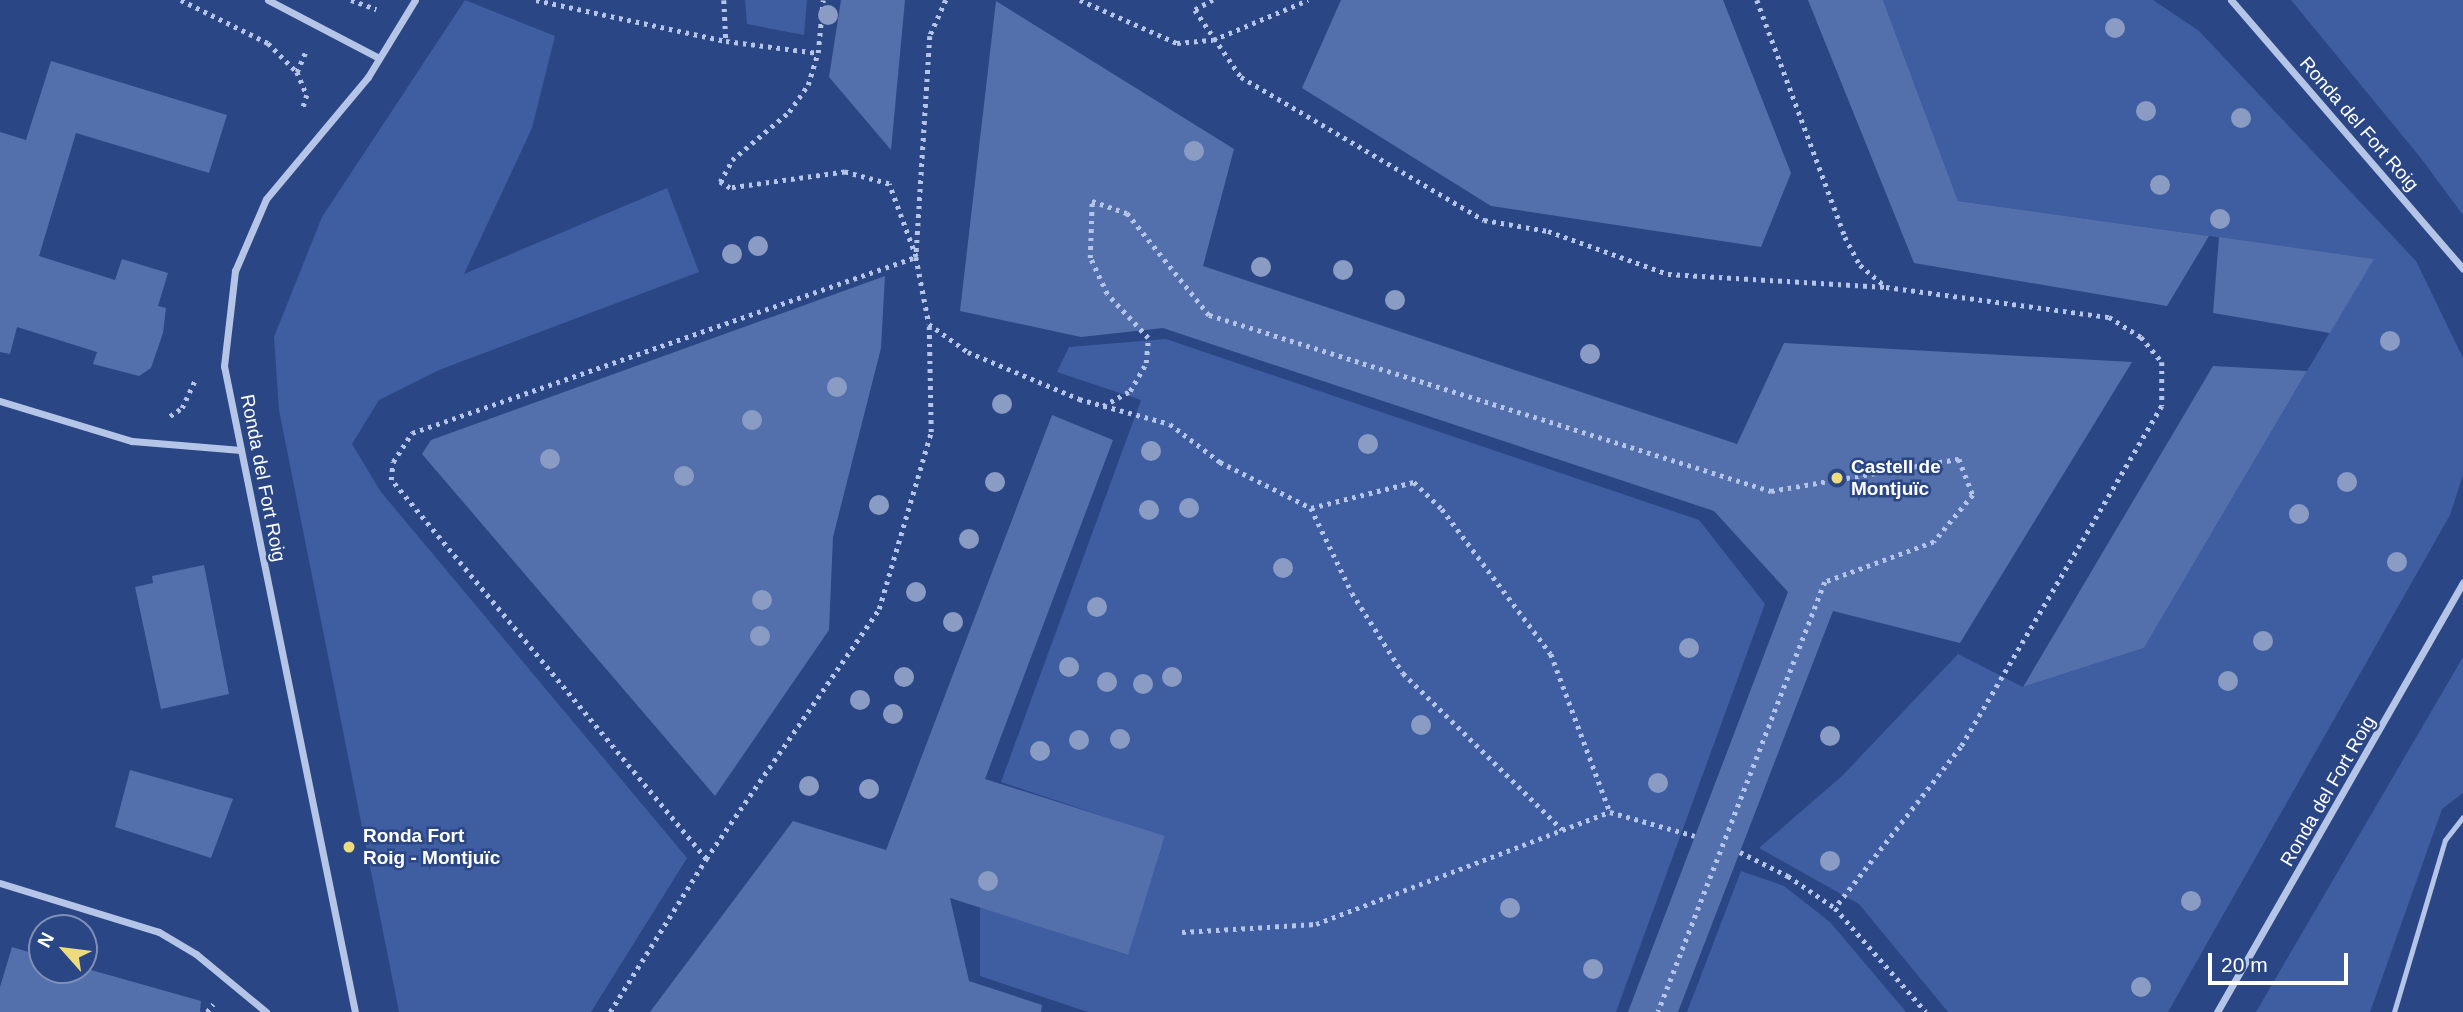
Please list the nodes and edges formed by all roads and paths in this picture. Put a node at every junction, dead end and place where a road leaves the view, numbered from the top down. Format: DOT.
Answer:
graph roads {
  1 [pos="181,0"];
  2 [pos="268,0"];
  3 [pos="351,0"];
  4 [pos="387,0"];
  5 [pos="415,0"];
  6 [pos="536,0"];
  7 [pos="724,0"];
  8 [pos="823,0"];
  9 [pos="946,0"];
  10 [pos="1080,0"];
  11 [pos="1213,0"];
  12 [pos="1308,0"];
  13 [pos="1757,0"];
  14 [pos="2231,0"];
  15 [pos="1213,40"];
  16 [pos="726,41"];
  17 [pos="818,53"];
  18 [pos="379,58"];
  19 [pos="299,118"];
  20 [pos="916,257"];
  21 [pos="2463,270"];
  22 [pos="1886,287"];
  23 [pos="929,324"];
  24 [pos="201,368"];
  25 [pos="0,401"];
  26 [pos="1102,406"];
  27 [pos="164,421"];
  28 [pos="241,450"];
  29 [pos="1311,508"];
  30 [pos="2463,583"];
  31 [pos="1610,812"];
  32 [pos="2463,817"];
  33 [pos="1562,829"];
  34 [pos="1695,836"];
  35 [pos="1740,852"];
  36 [pos="706,859"];
  37 [pos="0,883"];
  38 [pos="1835,908"];
  39 [pos="1182,932"];
  40 [pos="266,1012"];
  41 [pos="355,1012"];
  42 [pos="610,1012"];
  43 [pos="1658,1012"];
  44 [pos="1926,1012"];
  45 [pos="2217,1012"];
  46 [pos="2394,1012"];
  1 -- 19 [label="path"];
  2 -- 18 [label="street"];
  3 -- 4 [label="path"];
  5 -- 18 [label="street, Ronda del Fort Roig"];
  6 -- 16 [label="path"];
  7 -- 16 [label="path"];
  8 -- 17 [label="path"];
  9 -- 20 [label="path"];
  10 -- 15 [label="path"];
  11 -- 15 [label="path"];
  12 -- 15 [label="path"];
  13 -- 22 [label="path"];
  14 -- 21 [label="street, Ronda del Fort Roig"];
  15 -- 22 [label="path"];
  16 -- 17 [label="path"];
  17 -- 20 [label="path"];
  18 -- 28 [label="street, Ronda del Fort Roig"];
  20 -- 23 [label="path"];
  20 -- 36 [label="path"];
  22 -- 38 [label="path"];
  23 -- 26 [label="path"];
  23 -- 36 [label="path"];
  24 -- 27 [label="path"];
  25 -- 28 [label="street"];
  26 -- 29 [label="path"];
  26 -- 43 [label="path"];
  28 -- 41 [label="street, Ronda del Fort Roig"];
  29 -- 31 [label="path"];
  29 -- 33 [label="path"];
  30 -- 45 [label="street, Ronda del Fort Roig"];
  31 -- 33 [label="path"];
  31 -- 34 [label="path"];
  32 -- 46 [label="lane"];
  33 -- 39 [label="path"];
  35 -- 38 [label="path"];
  36 -- 42 [label="path"];
  37 -- 40 [label="street"];
  38 -- 44 [label="path"];
}
